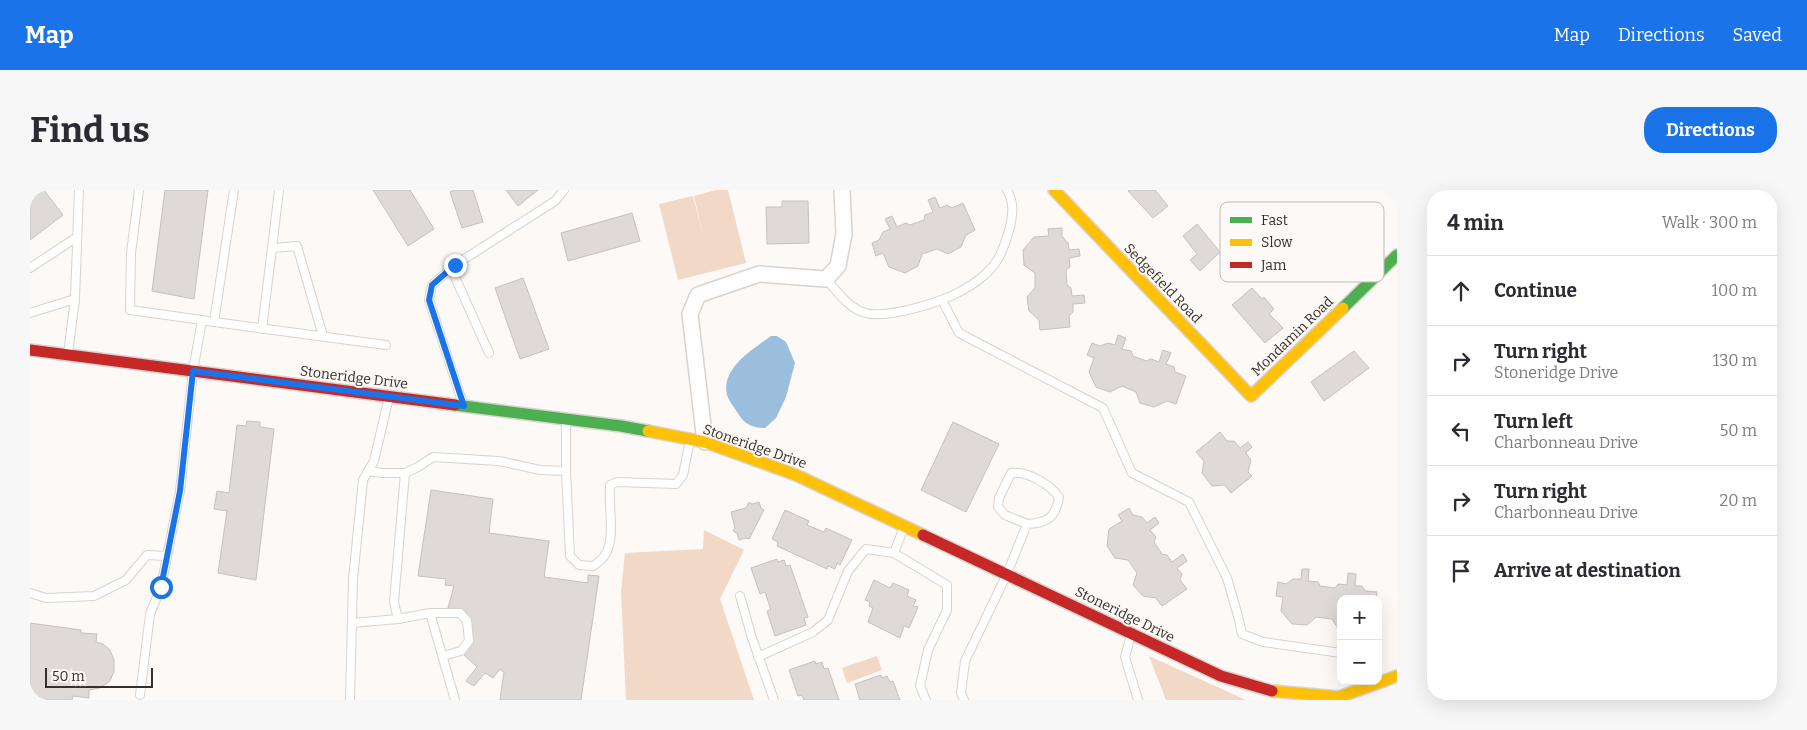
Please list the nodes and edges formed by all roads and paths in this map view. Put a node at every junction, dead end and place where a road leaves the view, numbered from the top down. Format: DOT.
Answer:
graph roads {
  1 [pos="79,190"];
  2 [pos="139,190"];
  3 [pos="234,190"];
  4 [pos="279,190"];
  5 [pos="564,190"];
  6 [pos="842,190"];
  7 [pos="1007,190"];
  8 [pos="1054,190"];
  9 [pos="77,237"];
  10 [pos="272,248"];
  11 [pos="1397,255"];
  12 [pos="30,268"];
  13 [pos="451,268"];
  14 [pos="1384,268"];
  15 [pos="826,279"];
  16 [pos="1369,282"];
  17 [pos="75,299"];
  18 [pos="942,300"];
  19 [pos="30,313"];
  20 [pos="202,320"];
  21 [pos="214,322"];
  22 [pos="262,329"];
  23 [pos="323,336"];
  24 [pos="386,345"];
  25 [pos="30,350"];
  26 [pos="489,353"];
  27 [pos="68,355"];
  28 [pos="193,371"];
  29 [pos="1251,396"];
  30 [pos="389,397"];
  31 [pos="464,406"];
  32 [pos="566,419"];
  33 [pos="698,441"];
  34 [pos="369,470"];
  35 [pos="566,472"];
  36 [pos="405,473"];
  37 [pos="1028,524"];
  38 [pos="905,526"];
  39 [pos="894,554"];
  40 [pos="167,556"];
  41 [pos="1007,574"];
  42 [pos="30,593"];
  43 [pos="740,596"];
  44 [pos="430,613"];
  45 [pos="398,619"];
  46 [pos="352,623"];
  47 [pos="1131,633"];
  48 [pos="1337,652"];
  49 [pos="443,656"];
  50 [pos="758,656"];
  51 [pos="1397,676"];
  52 [pos="140,695"];
  53 [pos="350,700"];
  54 [pos="455,700"];
  55 [pos="774,700"];
  56 [pos="926,700"];
  57 [pos="964,700"];
  58 [pos="1138,700"];
  1 -- 9 [label="lane"];
  2 -- 20 [label="lane"];
  3 -- 21 [label="lane"];
  4 -- 10 [label="lane"];
  5 -- 13 [label="lane"];
  6 -- 15 [label="street"];
  7 -- 18 [label="lane"];
  8 -- 29 [label="street, Sedgefield Road"];
  9 -- 12 [label="lane"];
  9 -- 17 [label="lane"];
  10 -- 22 [label="lane"];
  10 -- 23 [label="lane"];
  11 -- 14 [label="street, Mondamin Road"];
  13 -- 26 [label="lane"];
  13 -- 31 [label="lane"];
  15 -- 18 [label="lane"];
  15 -- 33 [label="street"];
  16 -- 29 [label="street, Mondamin Road"];
  17 -- 19 [label="lane"];
  17 -- 27 [label="lane"];
  18 -- 48 [label="lane"];
  20 -- 21 [label="lane"];
  20 -- 28 [label="lane"];
  21 -- 22 [label="lane"];
  22 -- 23 [label="lane"];
  23 -- 24 [label="lane"];
  25 -- 27 [label="street, Stoneridge Drive"];
  27 -- 28 [label="street, Stoneridge Drive"];
  28 -- 30 [label="street, Stoneridge Drive"];
  28 -- 40 [label="lane"];
  30 -- 31 [label="street, Stoneridge Drive"];
  30 -- 34 [label="lane"];
  31 -- 32 [label="street, Stoneridge Drive"];
  32 -- 33 [label="street, Stoneridge Drive"];
  32 -- 35 [label="lane"];
  33 -- 35 [label="lane"];
  33 -- 38 [label="street, Stoneridge Drive"];
  34 -- 36 [label="lane"];
  34 -- 46 [label="lane"];
  35 -- 36 [label="lane"];
  36 -- 45 [label="lane"];
  37 -- 37 [label="lane"];
  37 -- 41 [label="lane"];
  38 -- 39 [label="lane"];
  38 -- 41 [label="street, Stoneridge Drive"];
  39 -- 50 [label="lane"];
  39 -- 56 [label="lane"];
  40 -- 42 [label="lane"];
  40 -- 52 [label="lane"];
  41 -- 47 [label="street, Stoneridge Drive"];
  41 -- 57 [label="lane"];
  43 -- 50 [label="lane"];
  44 -- 45 [label="lane"];
  44 -- 49 [label="lane"];
  44 -- 49 [label="lane"];
  45 -- 46 [label="lane"];
  46 -- 53 [label="lane"];
  47 -- 51 [label="street, Stoneridge Drive"];
  47 -- 58 [label="lane"];
  49 -- 54 [label="lane"];
  50 -- 55 [label="lane"];
}
